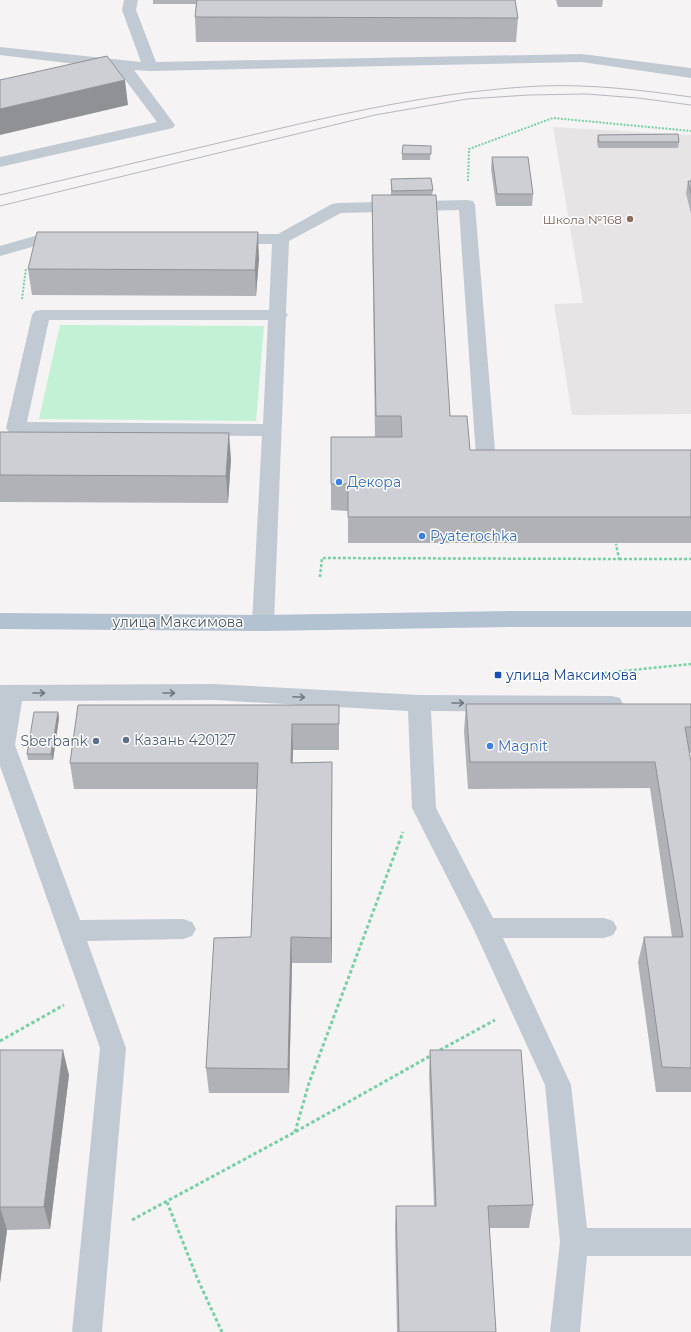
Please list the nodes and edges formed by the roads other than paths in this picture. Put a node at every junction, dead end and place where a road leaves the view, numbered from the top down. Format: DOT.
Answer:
graph roads {
  1 [pos="131,0"];
  2 [pos="0,51"];
  3 [pos="122,65"];
  4 [pos="150,67"];
  5 [pos="691,73"];
  6 [pos="0,162"];
  7 [pos="77,238"];
  8 [pos="212,239"];
  9 [pos="281,239"];
  10 [pos="0,252"];
  11 [pos="279,315"];
  12 [pos="271,430"];
  13 [pos="525,457"];
  14 [pos="691,619"];
  15 [pos="0,621"];
  16 [pos="263,623"];
  17 [pos="6,693"];
  18 [pos="419,703"];
  19 [pos="635,705"];
  20 [pos="486,928"];
  21 [pos="604,928"];
  22 [pos="183,929"];
  23 [pos="71,931"];
  24 [pos="574,1242"];
  25 [pos="691,1242"];
  26 [pos="87,1332"];
  27 [pos="565,1332"];
  1 -- 4 [label="street"];
  2 -- 3 [label="street"];
  3 -- 4 [label="street"];
  3 -- 6 [label="street"];
  4 -- 5 [label="street"];
  7 -- 10 [label="street"];
  8 -- 9 [label="street"];
  9 -- 11 [label="street"];
  9 -- 13 [label="street"];
  11 -- 12 [label="street"];
  11 -- 12 [label="street"];
  12 -- 16 [label="street"];
  14 -- 16 [label="main road, улица Максимова"];
  15 -- 16 [label="main road, улица Максимова"];
  17 -- 18 [label="street, one-way"];
  17 -- 23 [label="street"];
  18 -- 19 [label="street, one-way"];
  18 -- 20 [label="street"];
  20 -- 21 [label="street"];
  20 -- 24 [label="street"];
  22 -- 23 [label="street"];
  23 -- 26 [label="street"];
  24 -- 25 [label="street"];
  24 -- 27 [label="street"];
}
